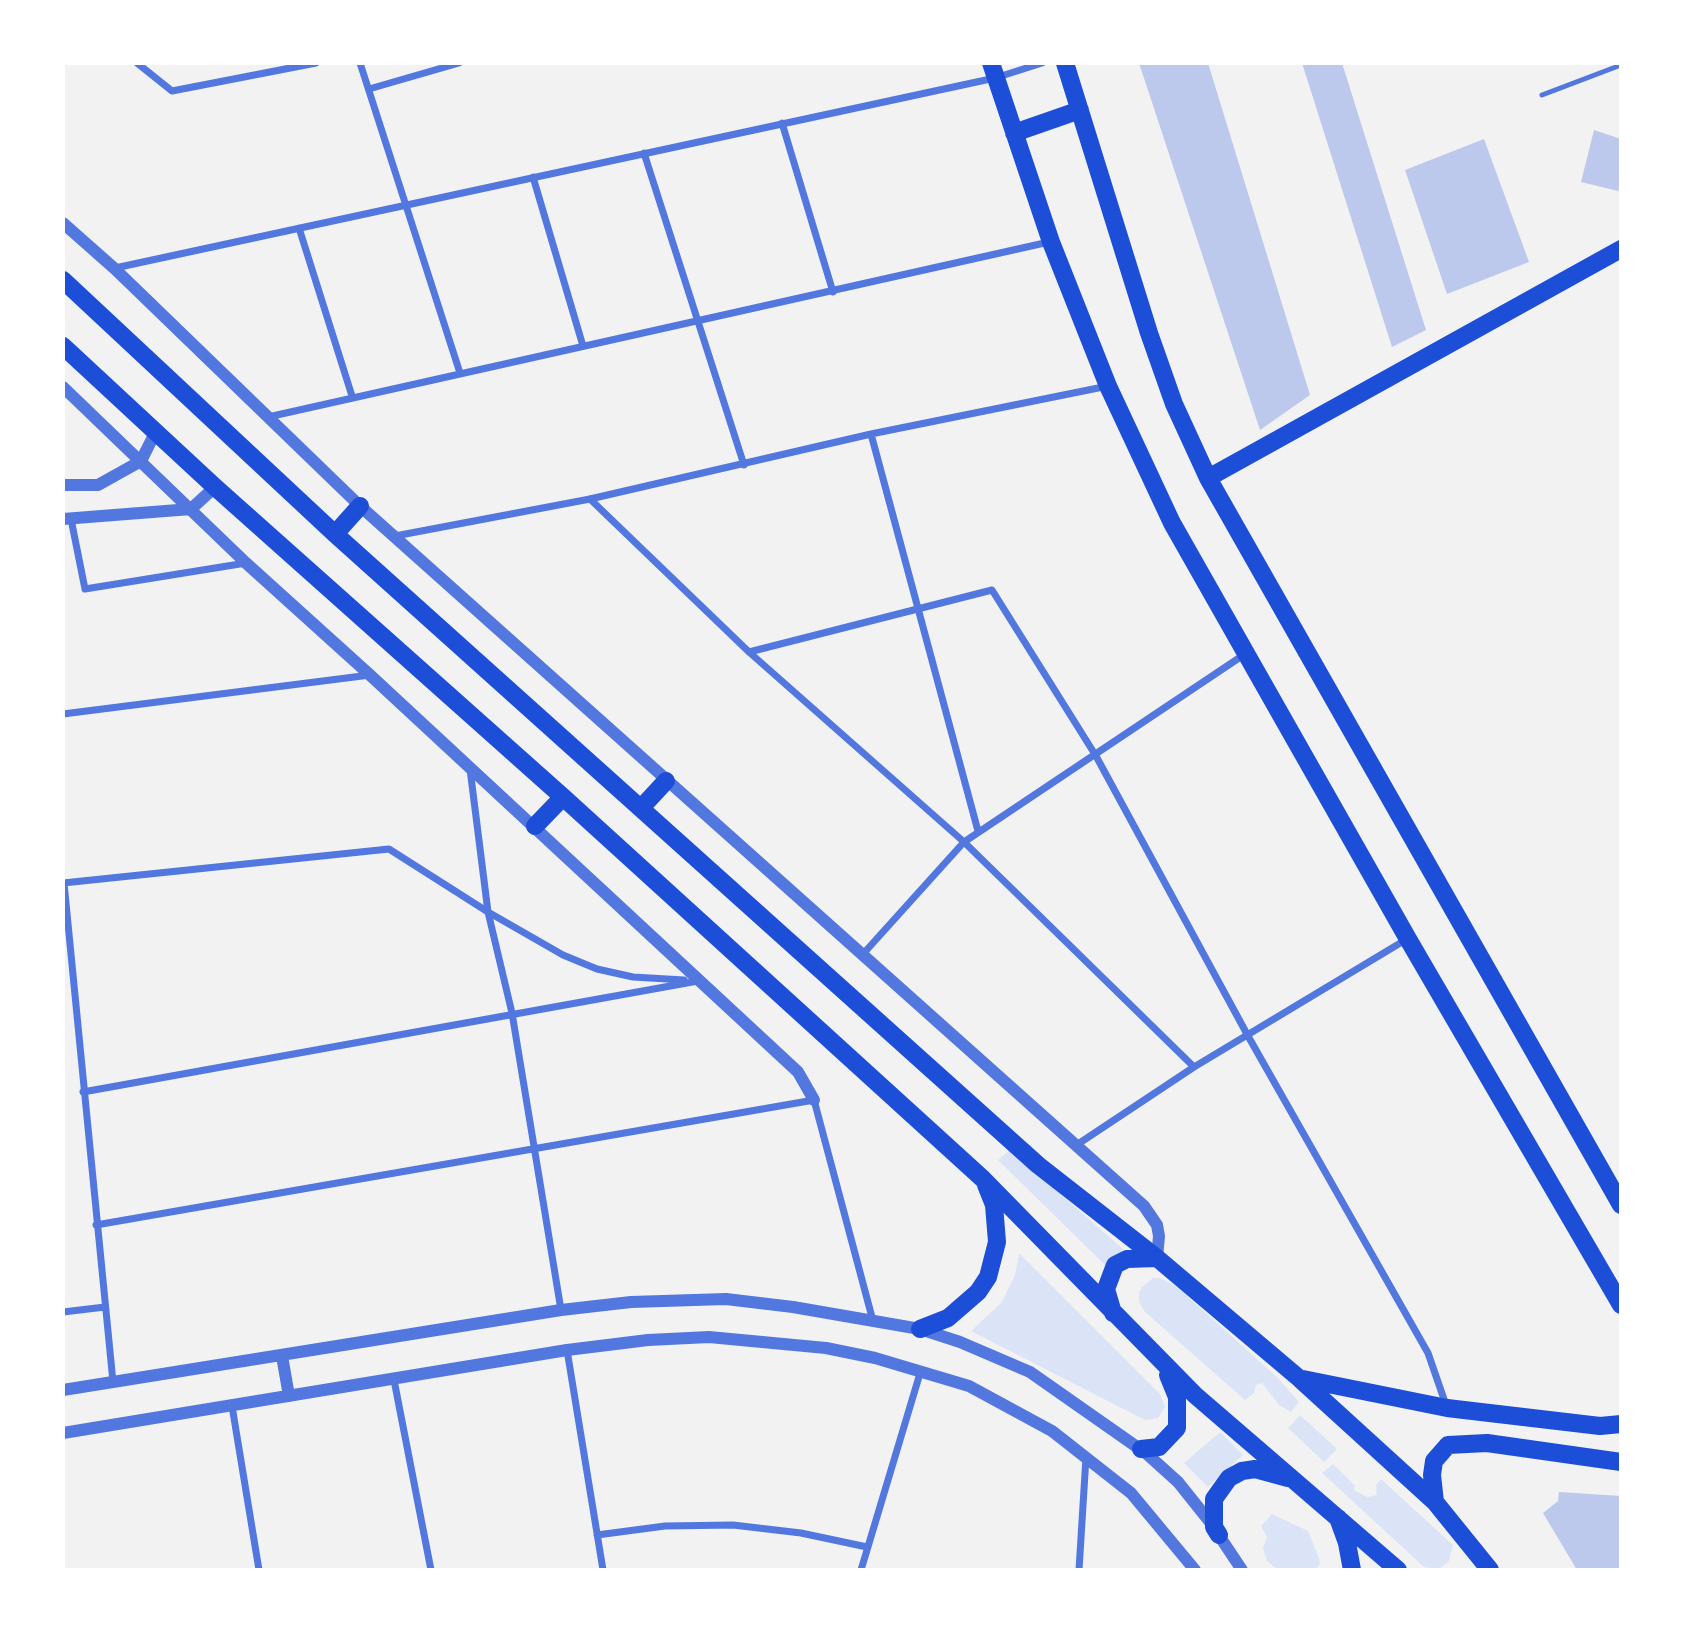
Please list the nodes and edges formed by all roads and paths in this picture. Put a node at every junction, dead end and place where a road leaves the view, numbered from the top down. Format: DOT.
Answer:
graph roads {
  1 [pos="137,63"];
  2 [pos="316,63"];
  3 [pos="360,63"];
  4 [pos="459,63"];
  5 [pos="1042,63"];
  6 [pos="1065,63"];
  7 [pos="1621,65"];
  8 [pos="993,70"];
  9 [pos="369,89"];
  10 [pos="1542,95"];
  11 [pos="1080,110"];
  12 [pos="782,123"];
  13 [pos="1014,133"];
  14 [pos="644,153"];
  15 [pos="533,177"];
  16 [pos="404,205"];
  17 [pos="63,223"];
  18 [pos="299,228"];
  19 [pos="1051,242"];
  20 [pos="1621,249"];
  21 [pos="115,269"];
  22 [pos="63,280"];
  23 [pos="833,292"];
  24 [pos="696,322"];
  25 [pos="63,346"];
  26 [pos="583,346"];
  27 [pos="460,373"];
  28 [pos="1108,386"];
  29 [pos="63,387"];
  30 [pos="352,396"];
  31 [pos="267,417"];
  32 [pos="156,431"];
  33 [pos="871,434"];
  34 [pos="141,461"];
  35 [pos="744,465"];
  36 [pos="1208,478"];
  37 [pos="63,485"];
  38 [pos="215,487"];
  39 [pos="590,499"];
  40 [pos="360,506"];
  41 [pos="191,509"];
  42 [pos="67,519"];
  43 [pos="335,534"];
  44 [pos="394,536"];
  45 [pos="246,564"];
  46 [pos="919,609"];
  47 [pos="749,652"];
  48 [pos="1245,654"];
  49 [pos="370,675"];
  50 [pos="63,715"];
  51 [pos="1096,756"];
  52 [pos="470,769"];
  53 [pos="666,781"];
  54 [pos="563,797"];
  55 [pos="641,808"];
  56 [pos="535,826"];
  57 [pos="978,831"];
  58 [pos="964,842"];
  59 [pos="64,883"];
  60 [pos="488,912"];
  61 [pos="1408,939"];
  62 [pos="863,954"];
  63 [pos="699,981"];
  64 [pos="512,1013"];
  65 [pos="1248,1036"];
  66 [pos="1194,1067"];
  67 [pos="83,1092"];
  68 [pos="814,1100"];
  69 [pos="1079,1144"];
  70 [pos="535,1150"];
  71 [pos="983,1179"];
  72 [pos="1621,1205"];
  73 [pos="96,1225"];
  74 [pos="1157,1258"];
  75 [pos="1621,1305"];
  76 [pos="104,1307"];
  77 [pos="561,1311"];
  78 [pos="63,1312"];
  79 [pos="1114,1314"];
  80 [pos="873,1321"];
  81 [pos="920,1329"];
  82 [pos="567,1350"];
  83 [pos="282,1356"];
  84 [pos="1163,1366"];
  85 [pos="921,1370"];
  86 [pos="1300,1379"];
  87 [pos="394,1380"];
  88 [pos="113,1382"];
  89 [pos="63,1390"];
  90 [pos="289,1396"];
  91 [pos="232,1406"];
  92 [pos="1447,1408"];
  93 [pos="1621,1423"];
  94 [pos="63,1433"];
  95 [pos="1141,1449"];
  96 [pos="1086,1457"];
  97 [pos="1621,1462"];
  98 [pos="1297,1482"];
  99 [pos="1435,1503"];
  100 [pos="1336,1515"];
  101 [pos="597,1535"];
  102 [pos="1219,1535"];
  103 [pos="867,1548"];
  104 [pos="258,1570"];
  105 [pos="431,1570"];
  106 [pos="603,1570"];
  107 [pos="861,1570"];
  108 [pos="1079,1570"];
  109 [pos="1195,1570"];
  110 [pos="1242,1570"];
  111 [pos="1352,1570"];
  112 [pos="1398,1570"];
  113 [pos="1490,1570"];
  1 -- 2 [label="street"];
  3 -- 9 [label="street"];
  4 -- 9 [label="street"];
  5 -- 8 [label="street"];
  6 -- 11 [label="main road"];
  7 -- 10 [label="lane"];
  8 -- 12 [label="street"];
  8 -- 13 [label="main road"];
  9 -- 16 [label="street"];
  11 -- 13 [label="main road"];
  11 -- 36 [label="main road"];
  12 -- 14 [label="street"];
  12 -- 23 [label="street"];
  13 -- 19 [label="main road"];
  14 -- 15 [label="street"];
  14 -- 24 [label="street"];
  15 -- 16 [label="street"];
  15 -- 26 [label="street"];
  16 -- 18 [label="street"];
  16 -- 27 [label="street"];
  17 -- 21 [label="street"];
  18 -- 21 [label="street"];
  18 -- 30 [label="street"];
  19 -- 23 [label="street"];
  19 -- 28 [label="main road"];
  20 -- 36 [label="main road"];
  21 -- 31 [label="street"];
  22 -- 43 [label="main road"];
  23 -- 24 [label="street"];
  24 -- 26 [label="street"];
  24 -- 35 [label="street"];
  25 -- 32 [label="main road"];
  26 -- 27 [label="street"];
  27 -- 30 [label="street"];
  28 -- 33 [label="street"];
  28 -- 48 [label="main road"];
  29 -- 34 [label="street"];
  30 -- 31 [label="street"];
  31 -- 40 [label="street"];
  32 -- 34 [label="street"];
  32 -- 38 [label="main road"];
  33 -- 35 [label="street"];
  33 -- 46 [label="street"];
  34 -- 37 [label="street"];
  34 -- 41 [label="street"];
  35 -- 39 [label="street"];
  36 -- 72 [label="main road"];
  38 -- 41 [label="street"];
  38 -- 54 [label="main road"];
  39 -- 44 [label="street"];
  39 -- 47 [label="street"];
  40 -- 43 [label="main road"];
  40 -- 44 [label="street"];
  41 -- 42 [label="street"];
  41 -- 45 [label="street"];
  42 -- 45 [label="street"];
  43 -- 55 [label="main road"];
  44 -- 53 [label="street"];
  45 -- 49 [label="street"];
  46 -- 47 [label="street"];
  46 -- 51 [label="street"];
  46 -- 57 [label="street"];
  47 -- 58 [label="street"];
  48 -- 51 [label="street"];
  48 -- 61 [label="main road"];
  49 -- 50 [label="street"];
  49 -- 52 [label="street"];
  51 -- 57 [label="street"];
  51 -- 65 [label="street"];
  52 -- 56 [label="street"];
  52 -- 60 [label="street"];
  53 -- 55 [label="main road"];
  53 -- 62 [label="street"];
  54 -- 56 [label="main road"];
  54 -- 71 [label="main road"];
  55 -- 74 [label="main road"];
  56 -- 63 [label="street"];
  57 -- 58 [label="street"];
  58 -- 62 [label="street"];
  58 -- 66 [label="street"];
  59 -- 60 [label="street"];
  59 -- 67 [label="street"];
  60 -- 63 [label="street"];
  60 -- 64 [label="street"];
  61 -- 65 [label="street"];
  61 -- 75 [label="main road"];
  62 -- 69 [label="street"];
  63 -- 64 [label="street"];
  63 -- 68 [label="street"];
  64 -- 67 [label="street"];
  64 -- 70 [label="street"];
  65 -- 66 [label="street"];
  65 -- 92 [label="street"];
  66 -- 69 [label="street"];
  67 -- 73 [label="street"];
  68 -- 70 [label="street"];
  68 -- 80 [label="street"];
  69 -- 74 [label="street"];
  70 -- 73 [label="street"];
  70 -- 77 [label="street"];
  71 -- 79 [label="main road"];
  71 -- 81 [label="main road"];
  73 -- 76 [label="street"];
  74 -- 79 [label="main road"];
  74 -- 86 [label="main road"];
  76 -- 78 [label="street"];
  76 -- 88 [label="street"];
  77 -- 80 [label="street"];
  77 -- 83 [label="street"];
  79 -- 84 [label="main road"];
  80 -- 81 [label="street"];
  81 -- 95 [label="street"];
  82 -- 85 [label="street"];
  82 -- 87 [label="street"];
  82 -- 101 [label="street"];
  83 -- 88 [label="street"];
  83 -- 90 [label="street"];
  84 -- 95 [label="main road"];
  84 -- 98 [label="main road"];
  85 -- 96 [label="street"];
  85 -- 103 [label="street"];
  86 -- 92 [label="main road"];
  86 -- 99 [label="main road"];
  87 -- 90 [label="street"];
  87 -- 105 [label="street"];
  88 -- 89 [label="street"];
  90 -- 91 [label="street"];
  91 -- 94 [label="street"];
  91 -- 104 [label="street"];
  92 -- 93 [label="main road"];
  95 -- 102 [label="street"];
  96 -- 108 [label="street"];
  96 -- 109 [label="street"];
  97 -- 99 [label="main road"];
  98 -- 100 [label="main road"];
  98 -- 102 [label="main road"];
  99 -- 113 [label="main road"];
  100 -- 111 [label="main road"];
  100 -- 112 [label="main road"];
  101 -- 103 [label="street"];
  101 -- 106 [label="street"];
  102 -- 110 [label="street"];
  103 -- 107 [label="street"];
}
